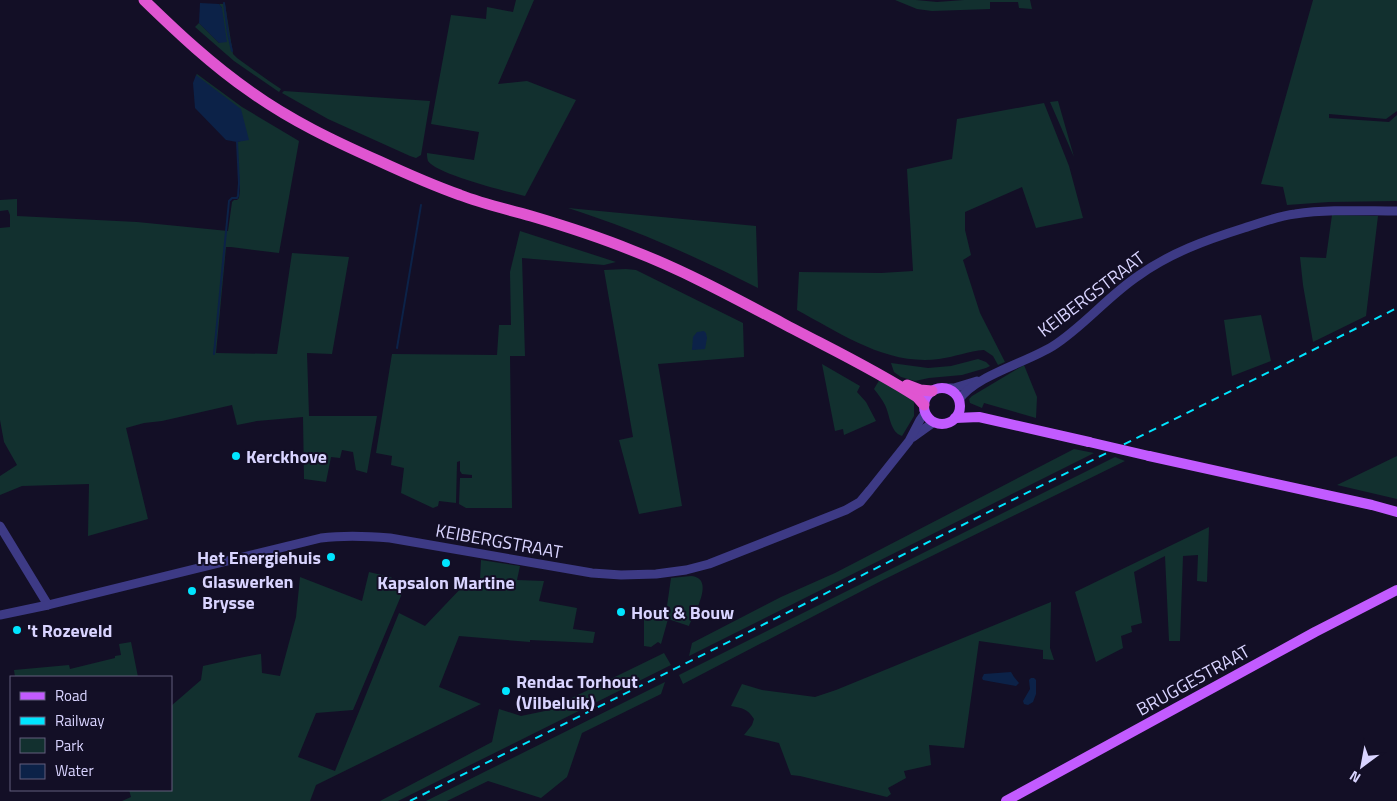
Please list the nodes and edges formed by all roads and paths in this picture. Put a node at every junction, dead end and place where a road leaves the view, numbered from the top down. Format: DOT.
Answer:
graph roads {
  1 [pos="144,0"];
  2 [pos="1397,210"];
  3 [pos="862,364"];
  4 [pos="982,380"];
  5 [pos="945,388"];
  6 [pos="932,391"];
  7 [pos="959,402"];
  8 [pos="925,409"];
  9 [pos="979,417"];
  10 [pos="955,418"];
  11 [pos="934,422"];
  12 [pos="909,440"];
  13 [pos="1397,512"];
  14 [pos="0,526"];
  15 [pos="1397,590"];
  16 [pos="48,604"];
  17 [pos="0,615"];
  18 [pos="1006,801"];
  1 -- 3 [label="highway"];
  2 -- 4 [label="street, KEIBERGSTRAAT"];
  3 -- 6 [label="highway"];
  3 -- 8 [label="highway"];
  4 -- 5 [label="street, KEIBERGSTRAAT"];
  4 -- 7 [label="street, KEIBERGSTRAAT"];
  5 -- 6 [label="main road"];
  5 -- 7 [label="main road"];
  6 -- 8 [label="main road"];
  7 -- 9 [label="main road"];
  7 -- 10 [label="main road"];
  8 -- 11 [label="main road"];
  8 -- 12 [label="street, KEIBERGSTRAAT"];
  9 -- 10 [label="main road"];
  9 -- 13 [label="main road, bridge"];
  10 -- 11 [label="main road"];
  11 -- 12 [label="street, KEIBERGSTRAAT"];
  12 -- 16 [label="street, KEIBERGSTRAAT"];
  14 -- 16 [label="street"];
  15 -- 18 [label="main road, BRUGGESTRAAT"];
  16 -- 17 [label="street, KEIBERGSTRAAT"];
}
